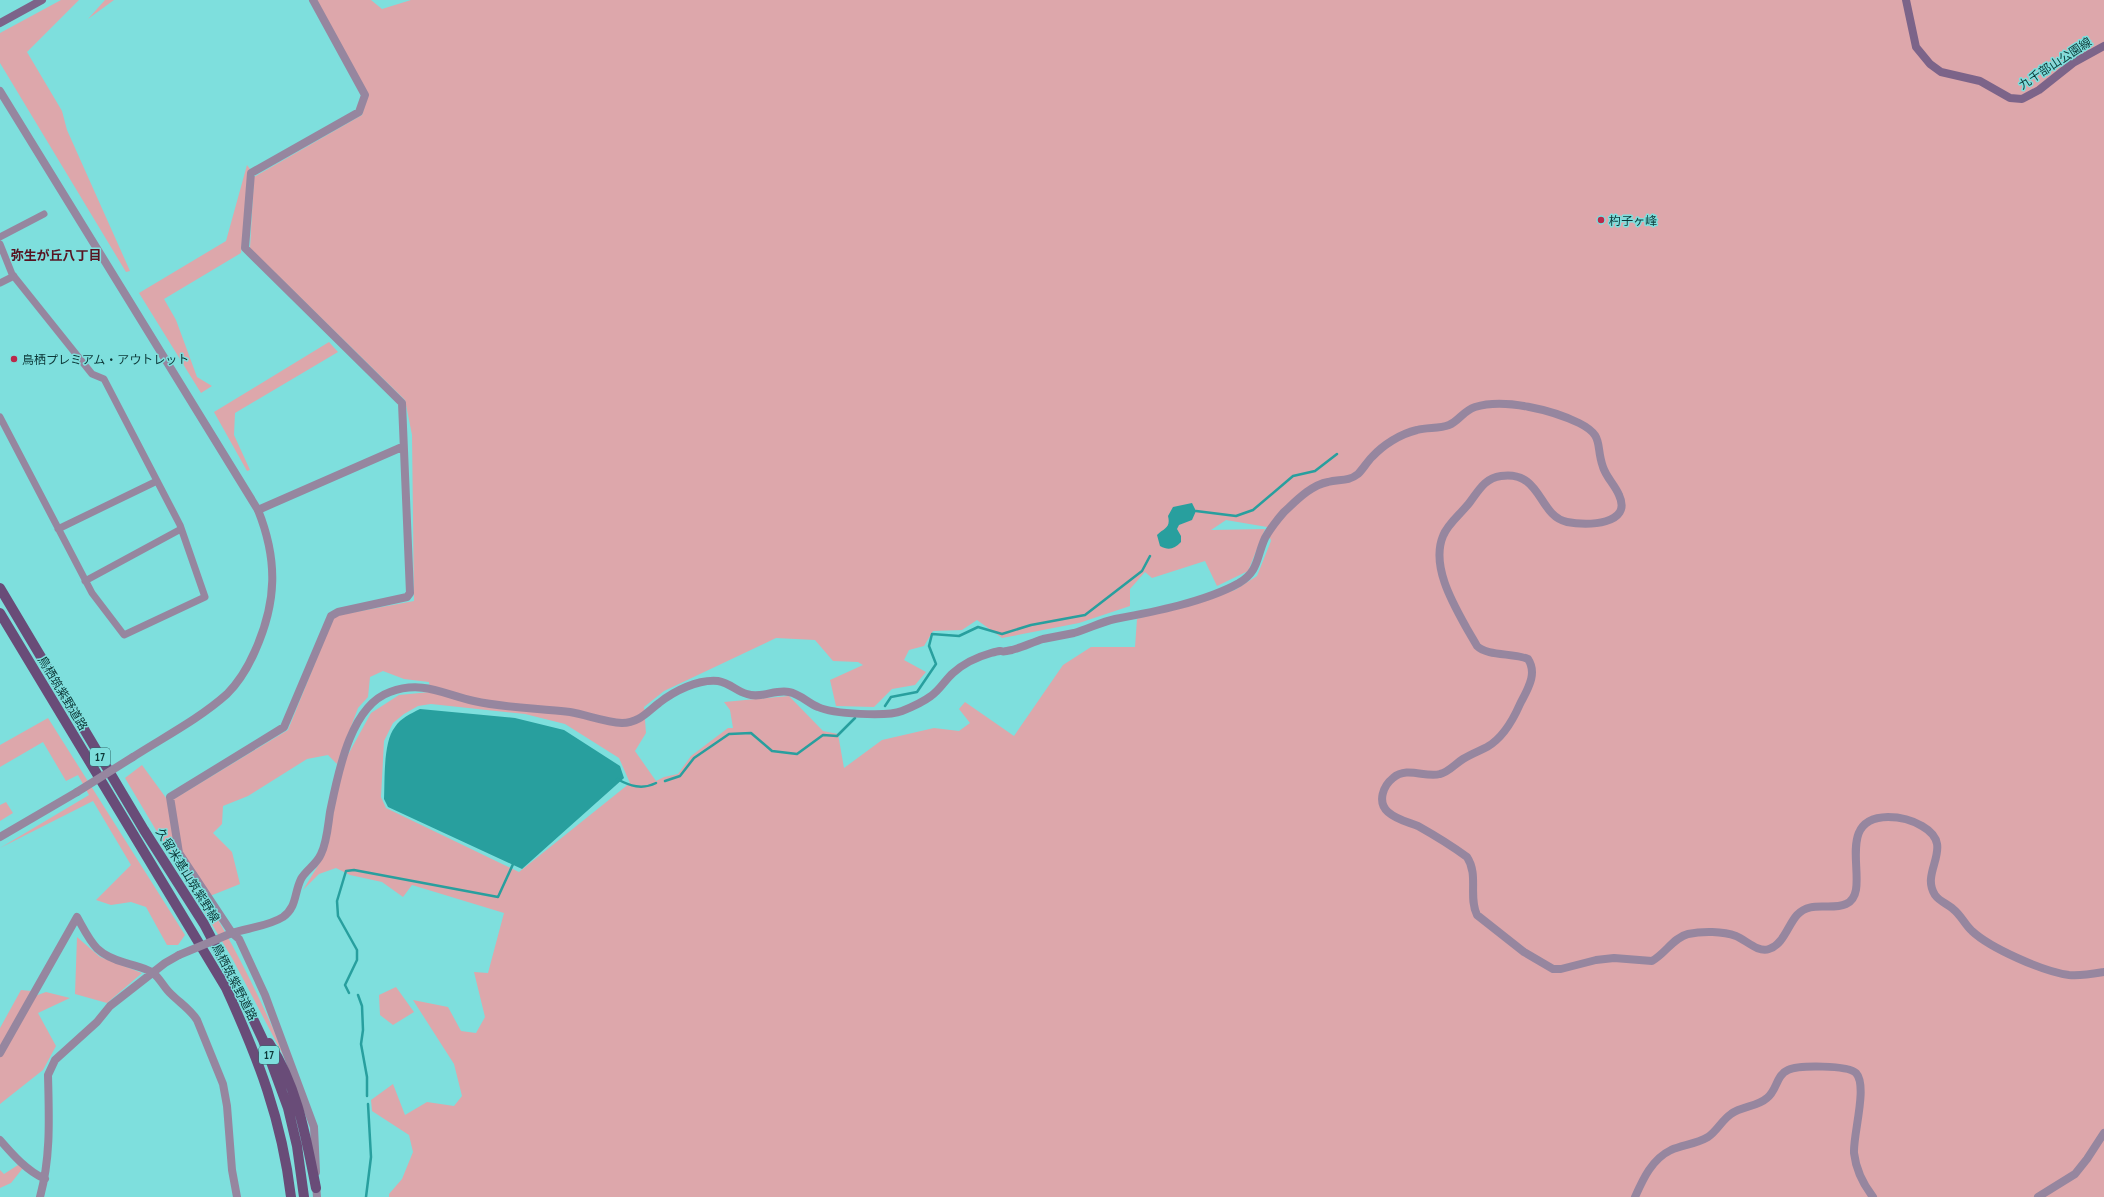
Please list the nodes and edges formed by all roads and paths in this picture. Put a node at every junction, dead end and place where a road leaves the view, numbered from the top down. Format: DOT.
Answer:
graph roads {
  1 [pos="42,0"];
  2 [pos="313,0"];
  3 [pos="1906,0"];
  4 [pos="0,23"];
  5 [pos="2104,46"];
  6 [pos="0,91"];
  7 [pos="44,214"];
  8 [pos="0,237"];
  9 [pos="0,244"];
  10 [pos="14,276"];
  11 [pos="0,283"];
  12 [pos="0,417"];
  13 [pos="402,447"];
  14 [pos="157,481"];
  15 [pos="258,510"];
  16 [pos="58,529"];
  17 [pos="181,529"];
  18 [pos="85,580"];
  19 [pos="0,588"];
  20 [pos="0,613"];
  21 [pos="0,837"];
  22 [pos="232,933"];
  23 [pos="2104,972"];
  24 [pos="152,973"];
  25 [pos="255,1022"];
  26 [pos="0,1053"];
  27 [pos="2104,1133"];
  28 [pos="0,1140"];
  29 [pos="45,1179"];
  30 [pos="317,1193"];
  31 [pos="40,1197"];
  32 [pos="237,1197"];
  33 [pos="291,1197"];
  34 [pos="304,1197"];
  35 [pos="1635,1197"];
  36 [pos="1873,1197"];
  37 [pos="2038,1197"];
  1 -- 4 [label="main road"];
  2 -- 13 [label="street"];
  3 -- 5 [label="main road, 九千部山公園線"];
  6 -- 15 [label="street"];
  7 -- 8 [label="street"];
  9 -- 10 [label="street"];
  10 -- 11 [label="street"];
  10 -- 14 [label="street"];
  12 -- 16 [label="street"];
  13 -- 15 [label="street"];
  13 -- 22 [label="street"];
  14 -- 16 [label="street"];
  14 -- 17 [label="street"];
  15 -- 21 [label="street, bridge"];
  16 -- 18 [label="street"];
  17 -- 18 [label="street"];
  17 -- 18 [label="street"];
  19 -- 25 [label="main road, 久留米基山筑紫野線 / 17"];
  20 -- 33 [label="main road, 鳥栖筑紫野道路 / 17"];
  22 -- 23 [label="street"];
  22 -- 24 [label="street, bridge"];
  22 -- 30 [label="street"];
  24 -- 26 [label="street"];
  24 -- 29 [label="street"];
  24 -- 32 [label="street"];
  25 -- 30 [label="main road"];
  25 -- 34 [label="main road, 久留米基山筑紫野線 / 17"];
  27 -- 37 [label="street"];
  28 -- 29 [label="street"];
  29 -- 31 [label="street"];
  35 -- 36 [label="street"];
}
